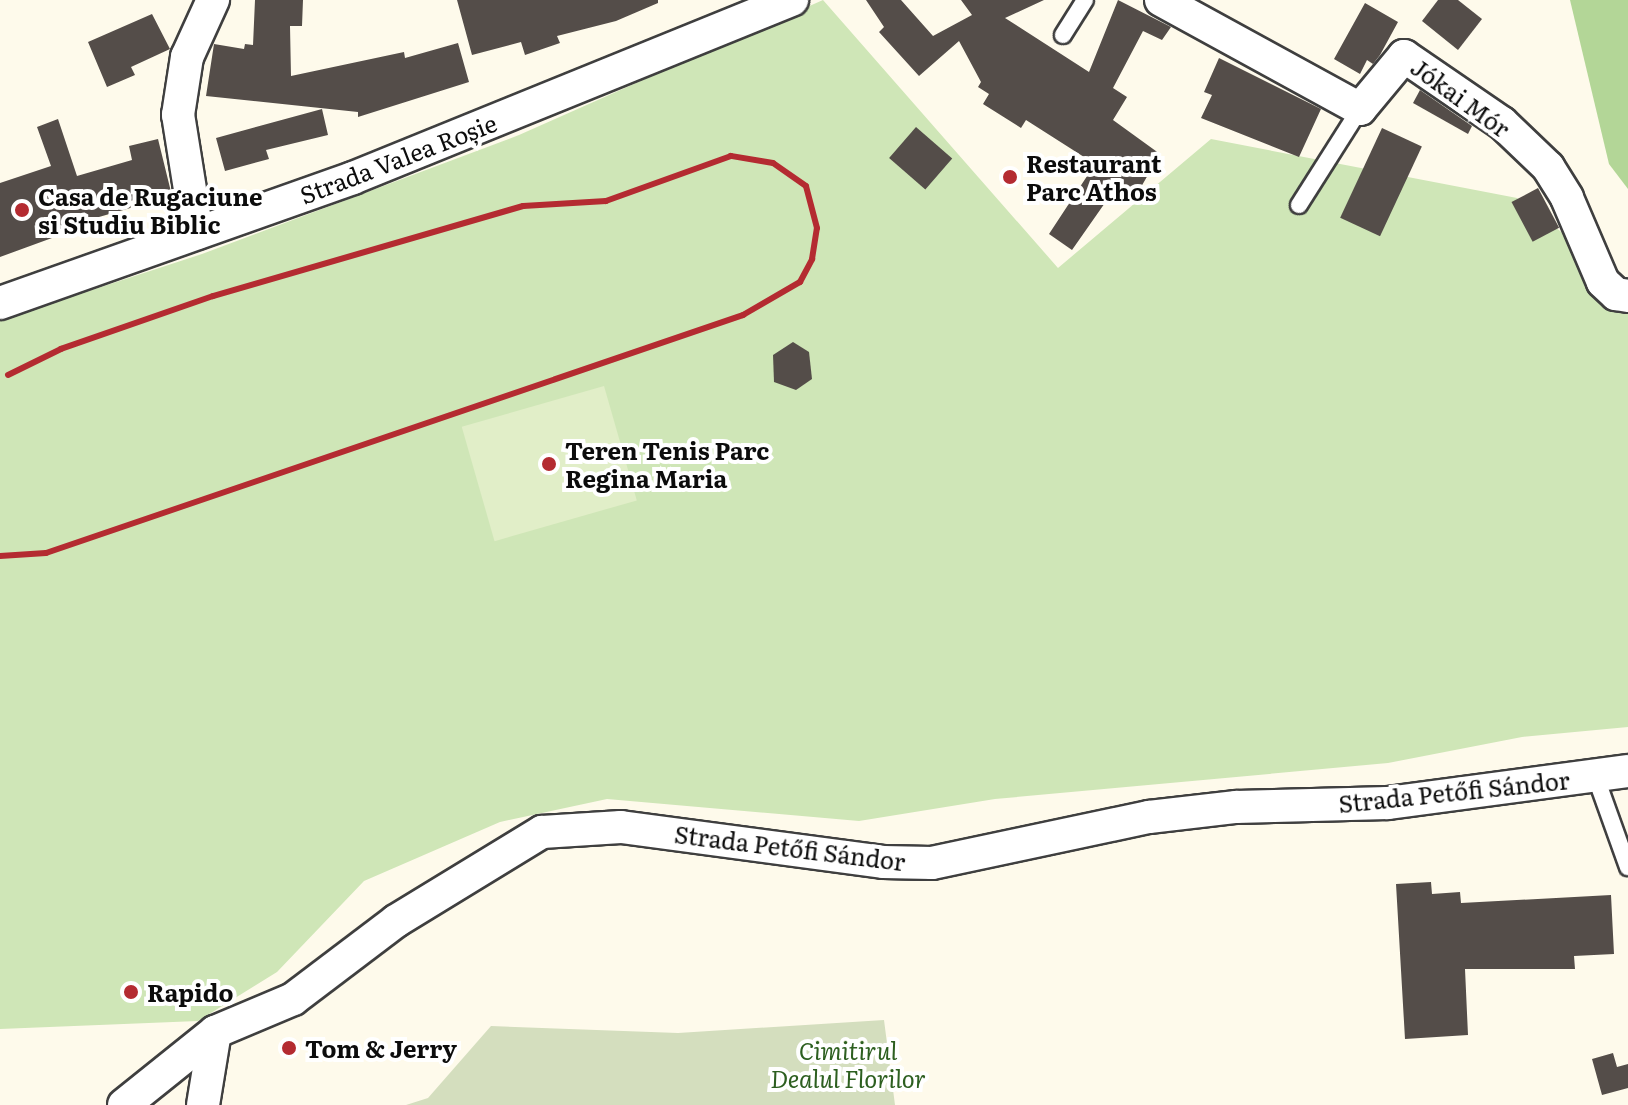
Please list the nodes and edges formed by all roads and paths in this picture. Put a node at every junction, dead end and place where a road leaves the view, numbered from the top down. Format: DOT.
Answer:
graph roads {
  1 [pos="213,0"];
  2 [pos="792,0"];
  3 [pos="1085,0"];
  4 [pos="1161,0"];
  5 [pos="1063,35"];
  6 [pos="1360,109"];
  7 [pos="1299,205"];
  8 [pos="197,233"];
  9 [pos="1628,296"];
  10 [pos="0,303"];
  11 [pos="1628,771"];
  12 [pos="1595,775"];
  13 [pos="1628,867"];
  14 [pos="215,1032"];
  15 [pos="124,1105"];
  16 [pos="203,1105"];
  1 -- 8 [label="street"];
  2 -- 8 [label="street, Strada Valea Roșie"];
  3 -- 5 [label="lane"];
  4 -- 6 [label="street"];
  6 -- 7 [label="lane"];
  6 -- 9 [label="street, Jókai Mór"];
  8 -- 10 [label="street, Strada Valea Roșie"];
  11 -- 12 [label="street, Strada Petőfi Sándor"];
  12 -- 13 [label="lane"];
  12 -- 14 [label="street, Strada Petőfi Sándor"];
  14 -- 15 [label="street, Strada Petőfi Sándor"];
  14 -- 16 [label="street"];
}
